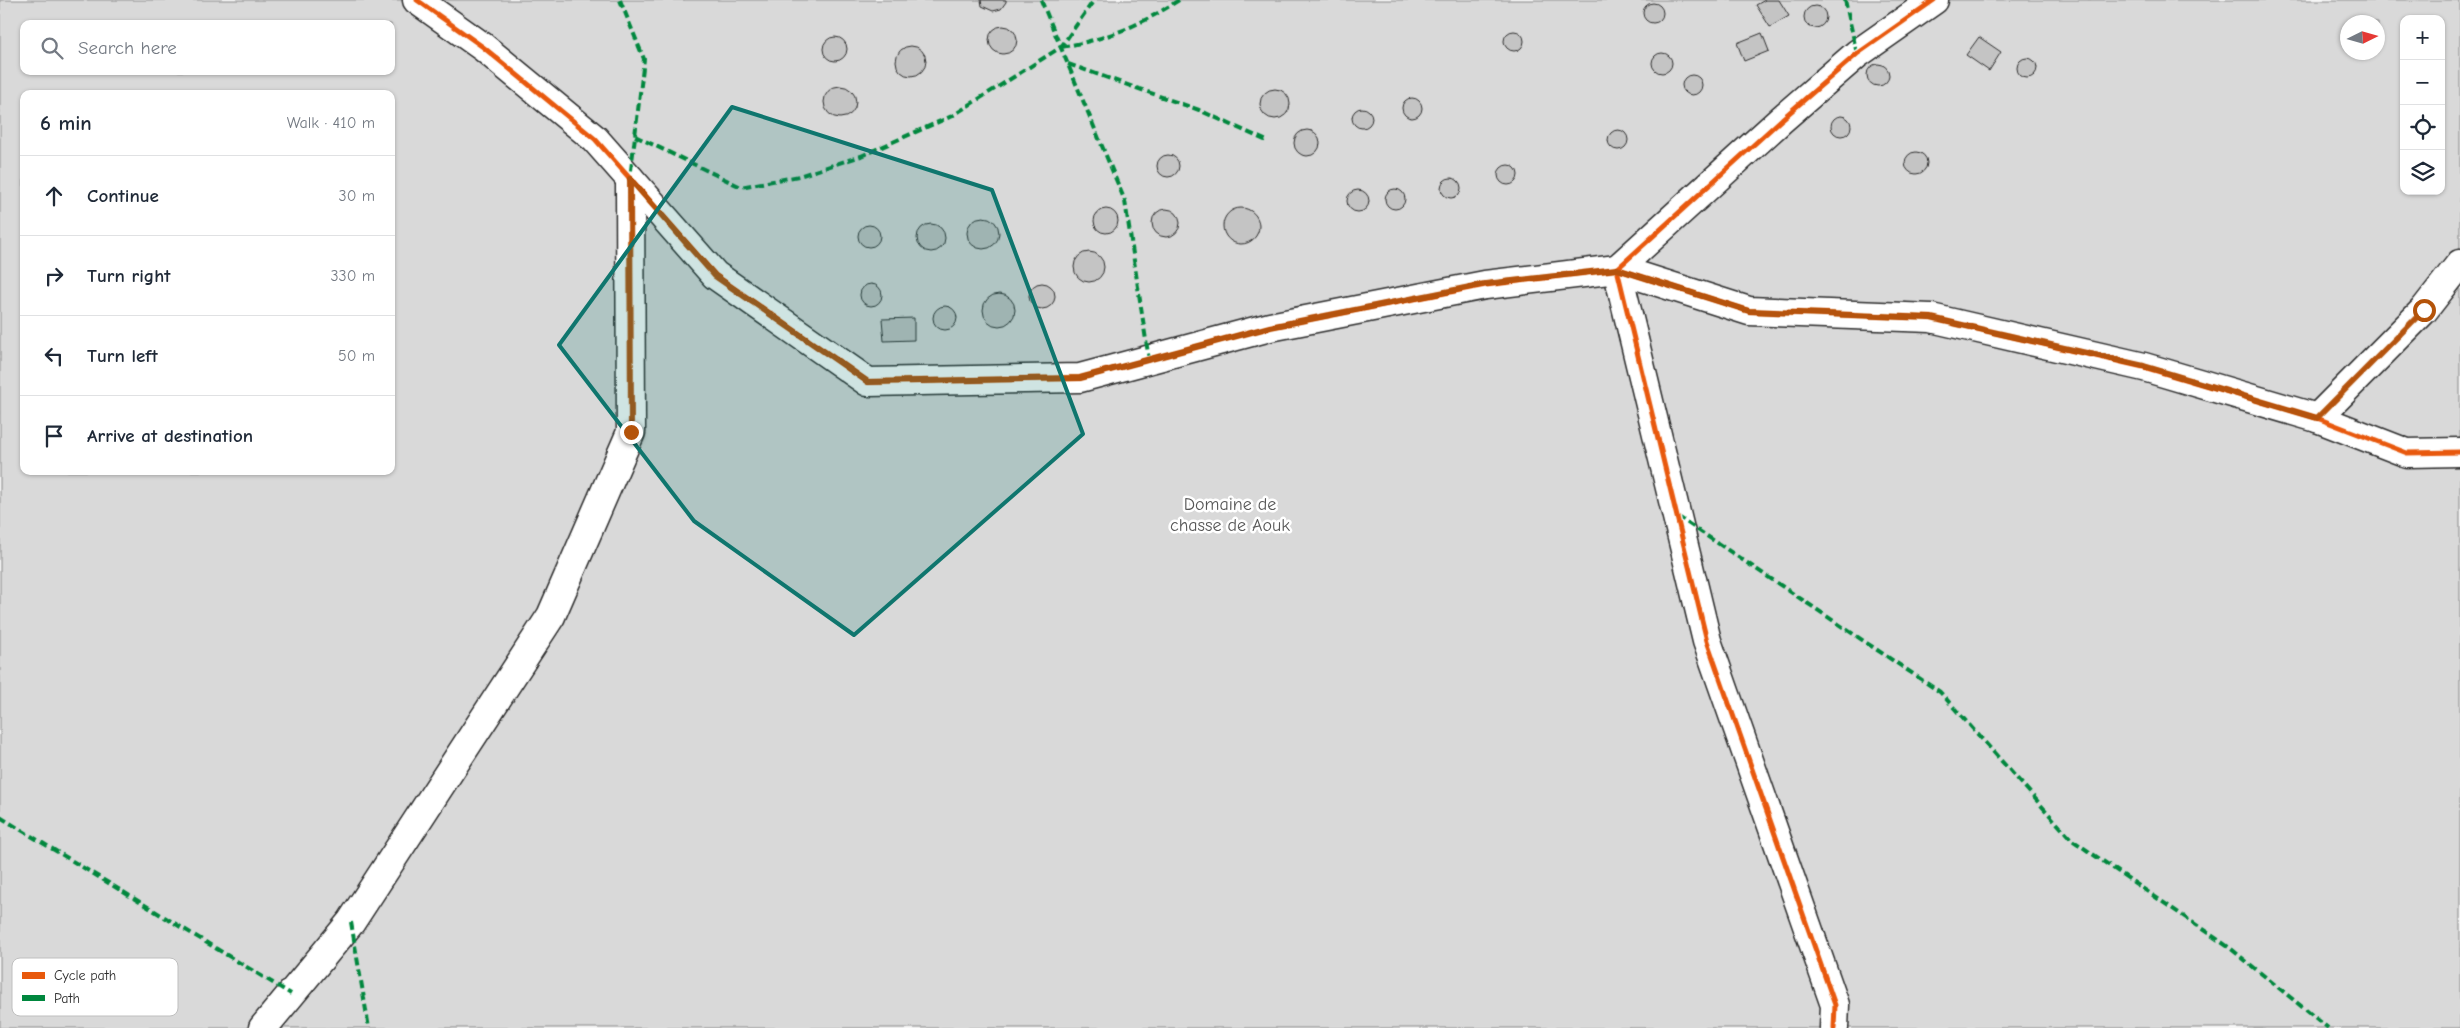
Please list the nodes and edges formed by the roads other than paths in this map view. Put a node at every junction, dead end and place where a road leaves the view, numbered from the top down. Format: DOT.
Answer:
graph roads {
  1 [pos="417,0"];
  2 [pos="1934,0"];
  3 [pos="630,179"];
  4 [pos="2460,264"];
  5 [pos="1617,269"];
  6 [pos="2317,418"];
  7 [pos="2460,452"];
  8 [pos="263,1028"];
  9 [pos="1834,1028"];
  1 -- 3 [label="street"];
  2 -- 5 [label="street"];
  3 -- 5 [label="street"];
  3 -- 8 [label="street"];
  4 -- 6 [label="street"];
  5 -- 6 [label="street"];
  5 -- 9 [label="street"];
  6 -- 7 [label="street"];
}
